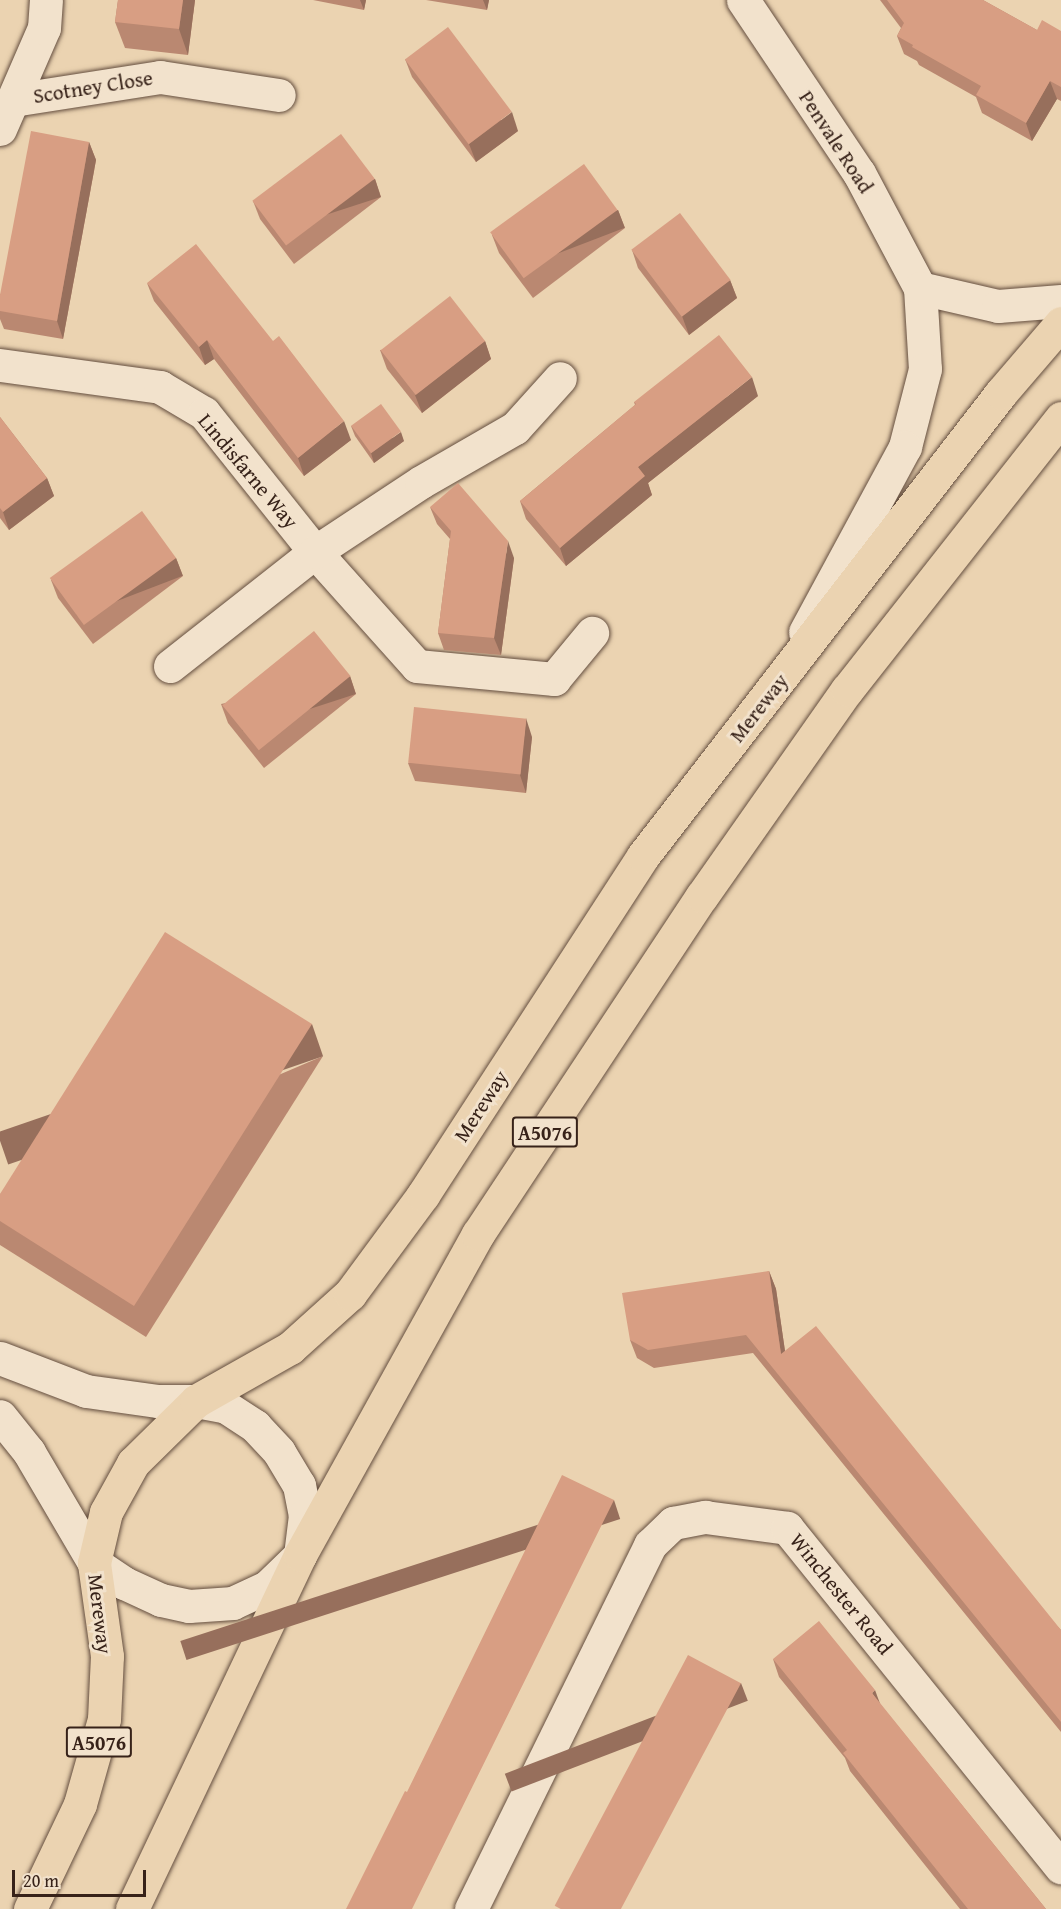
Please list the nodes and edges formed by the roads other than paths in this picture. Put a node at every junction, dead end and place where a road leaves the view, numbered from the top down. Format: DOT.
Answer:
graph roads {
  1 [pos="46,0"];
  2 [pos="743,0"];
  3 [pos="279,94"];
  4 [pos="13,100"];
  5 [pos="0,129"];
  6 [pos="920,288"];
  7 [pos="1061,300"];
  8 [pos="1061,323"];
  9 [pos="0,364"];
  10 [pos="560,378"];
  11 [pos="1061,418"];
  12 [pos="315,552"];
  13 [pos="592,633"];
  14 [pos="170,666"];
  15 [pos="772,691"];
  16 [pos="0,1358"];
  17 [pos="196,1401"];
  18 [pos="0,1416"];
  19 [pos="300,1555"];
  20 [pos="94,1563"];
  21 [pos="1061,1867"];
  22 [pos="30,1909"];
  23 [pos="132,1909"];
  24 [pos="471,1909"];
  1 -- 4 [label="street"];
  2 -- 6 [label="street, Penvale Road"];
  3 -- 4 [label="street, Scotney Close"];
  4 -- 5 [label="street"];
  6 -- 7 [label="street"];
  6 -- 15 [label="street"];
  8 -- 15 [label="highway, Mereway / A5076"];
  9 -- 12 [label="street, Lindisfarne Way"];
  10 -- 12 [label="street"];
  11 -- 19 [label="highway, A5076"];
  12 -- 13 [label="street, Lindisfarne Way"];
  12 -- 14 [label="street"];
  15 -- 17 [label="highway, Mereway / A5076"];
  16 -- 17 [label="street"];
  17 -- 19 [label="street"];
  17 -- 20 [label="highway, Mereway / A5076"];
  18 -- 20 [label="street"];
  19 -- 20 [label="street"];
  19 -- 23 [label="highway, A5076"];
  20 -- 22 [label="highway, Mereway / A5076"];
  21 -- 24 [label="street, Winchester Road"];
}
